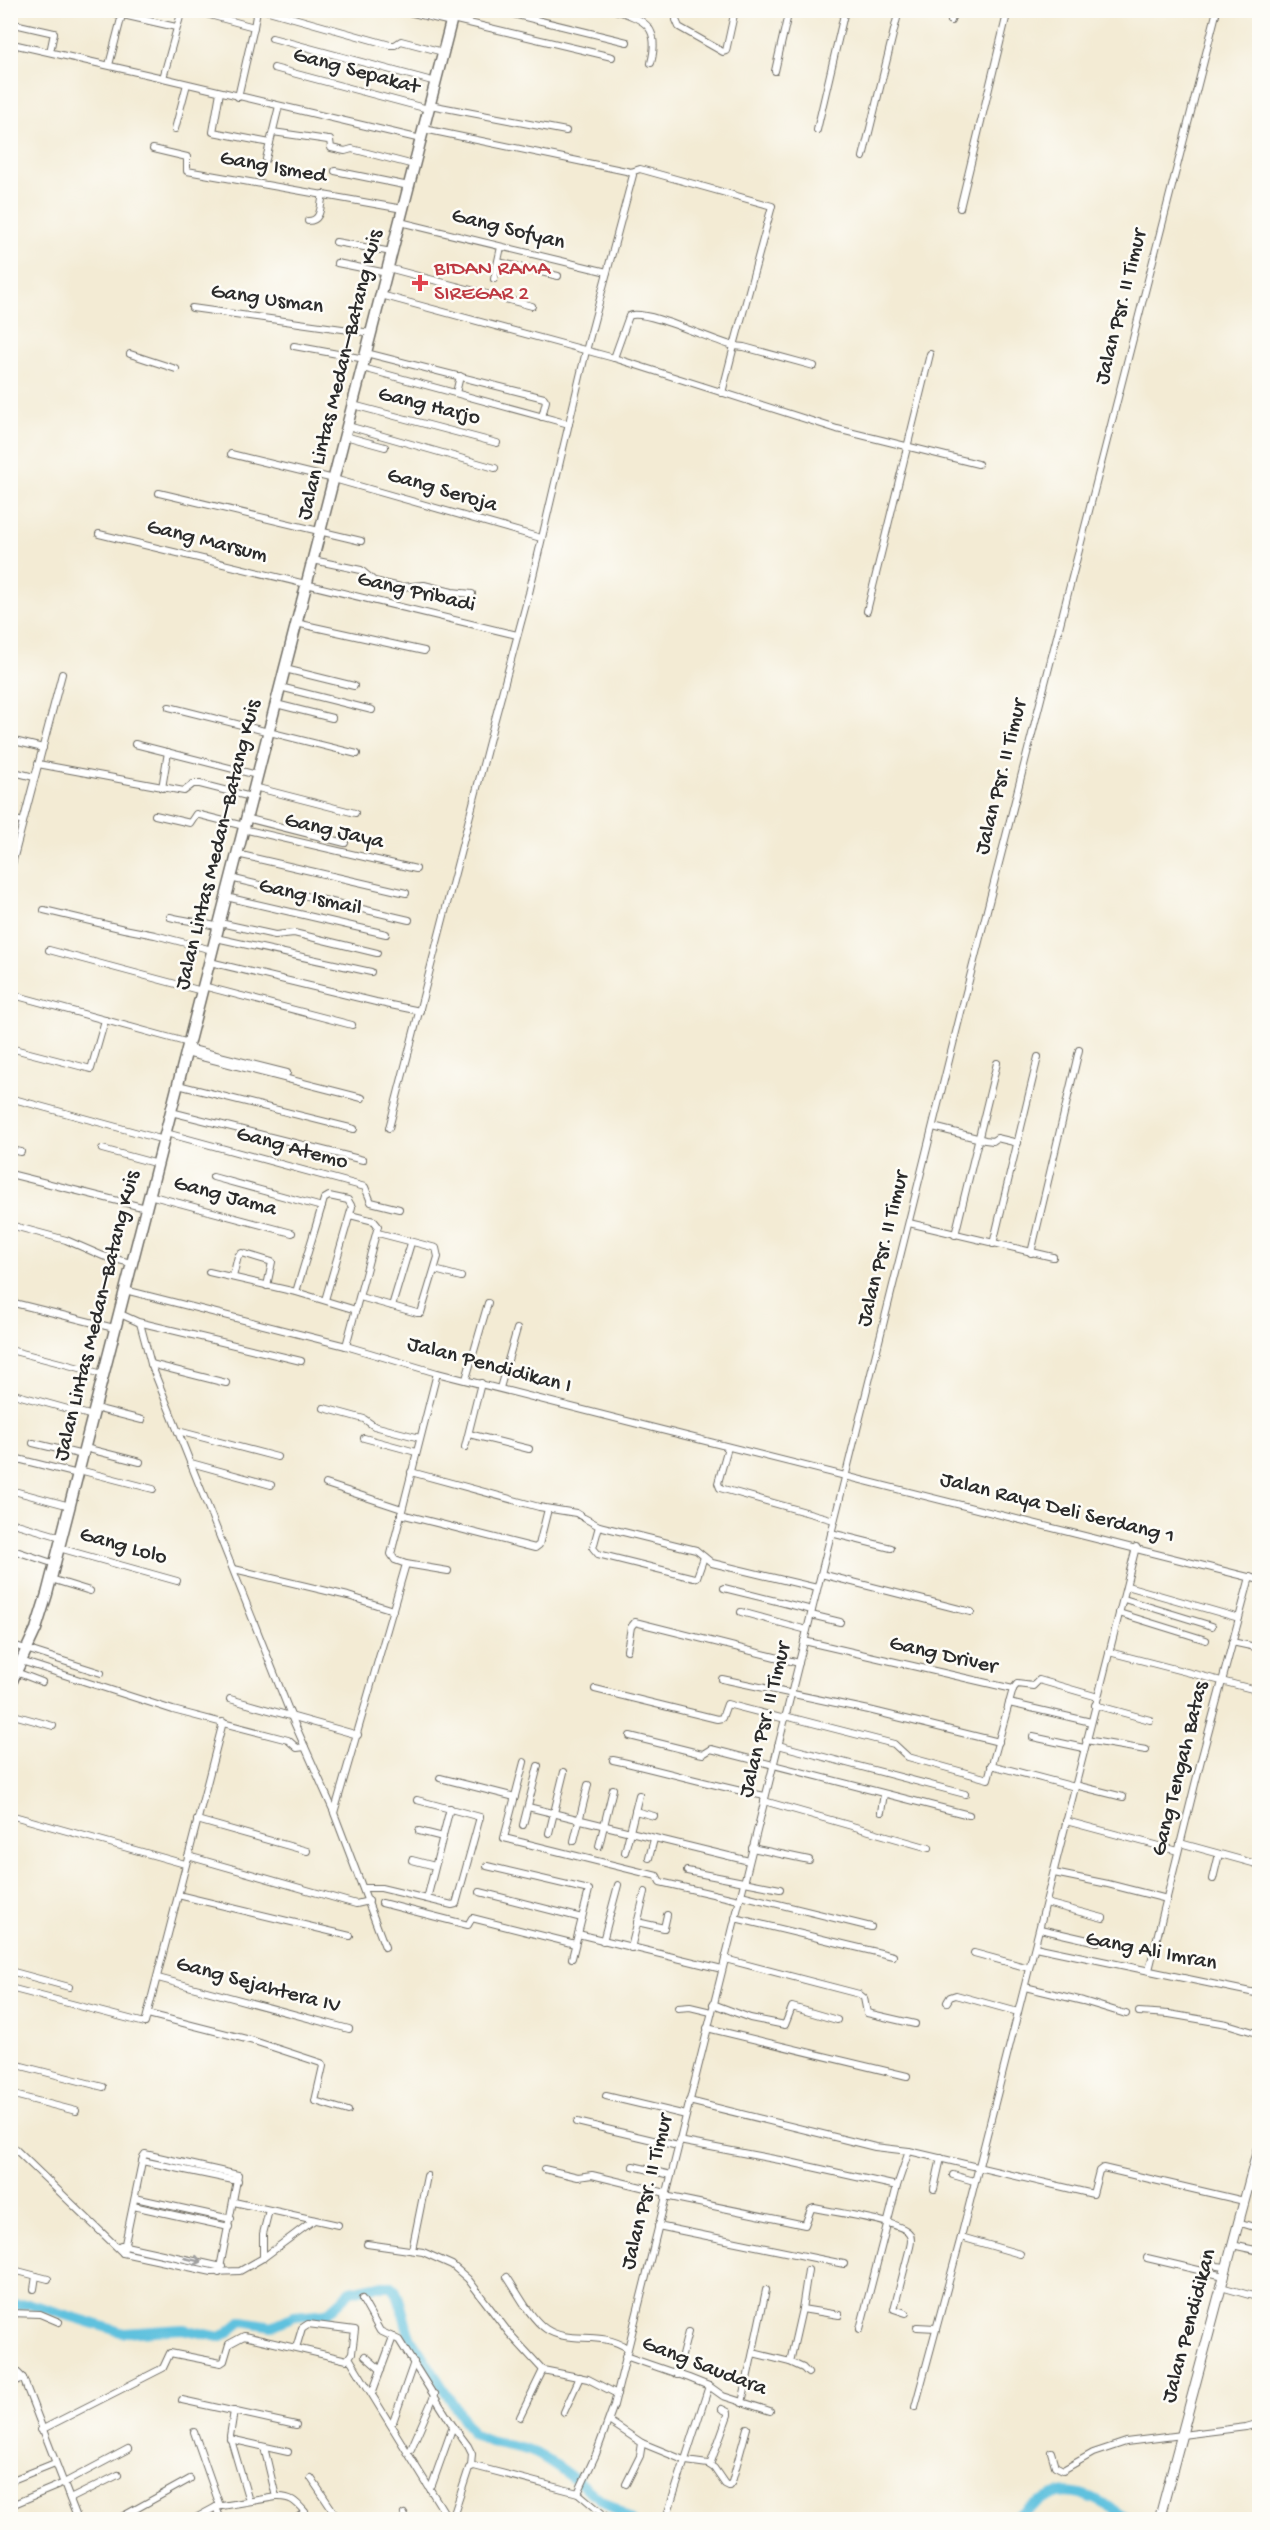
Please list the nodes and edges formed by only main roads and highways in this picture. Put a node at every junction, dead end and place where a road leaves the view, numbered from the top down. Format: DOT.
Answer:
graph roads {
  1 [pos="453,17"];
  2 [pos="10,1685"];
  3 [pos="1260,2142"];
  4 [pos="1159,2520"];
  1 -- 2 [label="highway, Jalan Lintas Medan–Batang Kuis"];
  3 -- 4 [label="main road, Jalan Pendidikan"];
}
